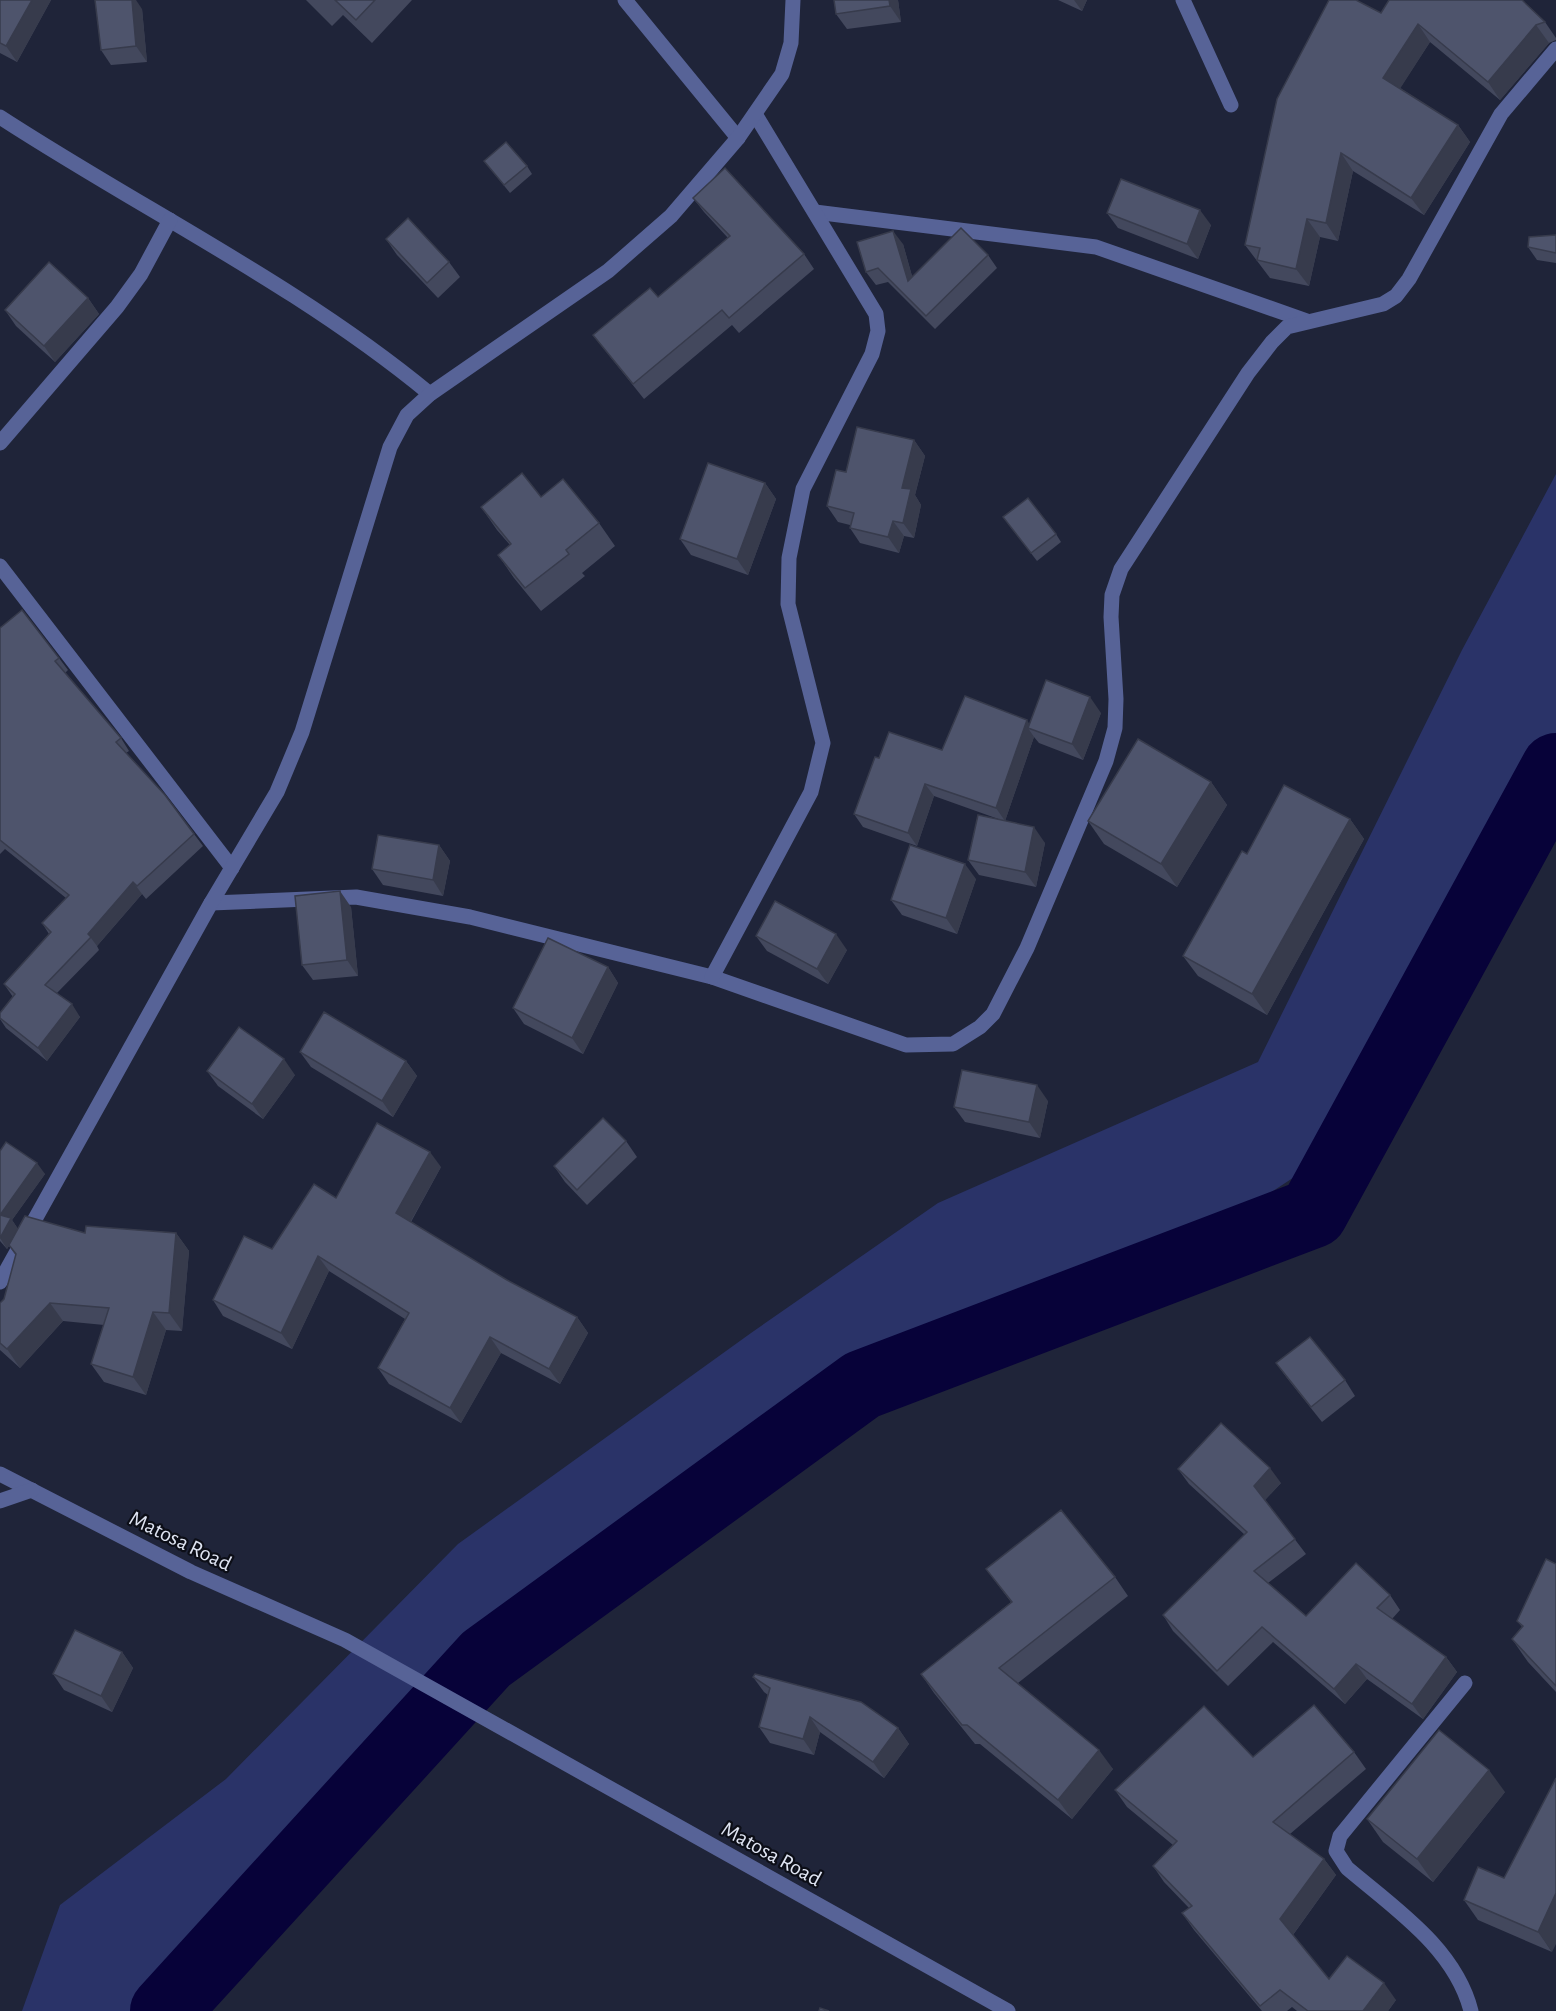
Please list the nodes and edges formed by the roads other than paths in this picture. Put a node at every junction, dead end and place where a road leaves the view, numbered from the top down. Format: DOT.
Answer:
graph roads {
  1 [pos="625,0"];
  2 [pos="793,0"];
  3 [pos="1183,0"];
  4 [pos="1556,49"];
  5 [pos="1231,105"];
  6 [pos="755,114"];
  7 [pos="0,117"];
  8 [pos="738,138"];
  9 [pos="815,212"];
  10 [pos="170,220"];
  11 [pos="1307,321"];
  12 [pos="430,394"];
  13 [pos="0,443"];
  14 [pos="0,566"];
  15 [pos="232,868"];
  16 [pos="211,903"];
  17 [pos="712,977"];
  18 [pos="0,1282"];
  19 [pos="0,1474"];
  20 [pos="32,1490"];
  21 [pos="0,1501"];
  22 [pos="1465,1683"];
  23 [pos="1008,2011"];
  24 [pos="1471,2011"];
  1 -- 8 [label="street"];
  2 -- 6 [label="street"];
  3 -- 5 [label="street"];
  4 -- 11 [label="street"];
  6 -- 8 [label="street"];
  6 -- 9 [label="street"];
  7 -- 10 [label="street"];
  8 -- 12 [label="street"];
  9 -- 11 [label="street"];
  9 -- 17 [label="street"];
  10 -- 12 [label="street"];
  10 -- 13 [label="street"];
  11 -- 17 [label="street"];
  12 -- 15 [label="street"];
  14 -- 15 [label="street"];
  15 -- 16 [label="street"];
  16 -- 17 [label="street"];
  16 -- 18 [label="street"];
  19 -- 20 [label="street, Matosa Road"];
  20 -- 21 [label="street"];
  20 -- 23 [label="street, Matosa Road"];
  22 -- 24 [label="street"];
}
